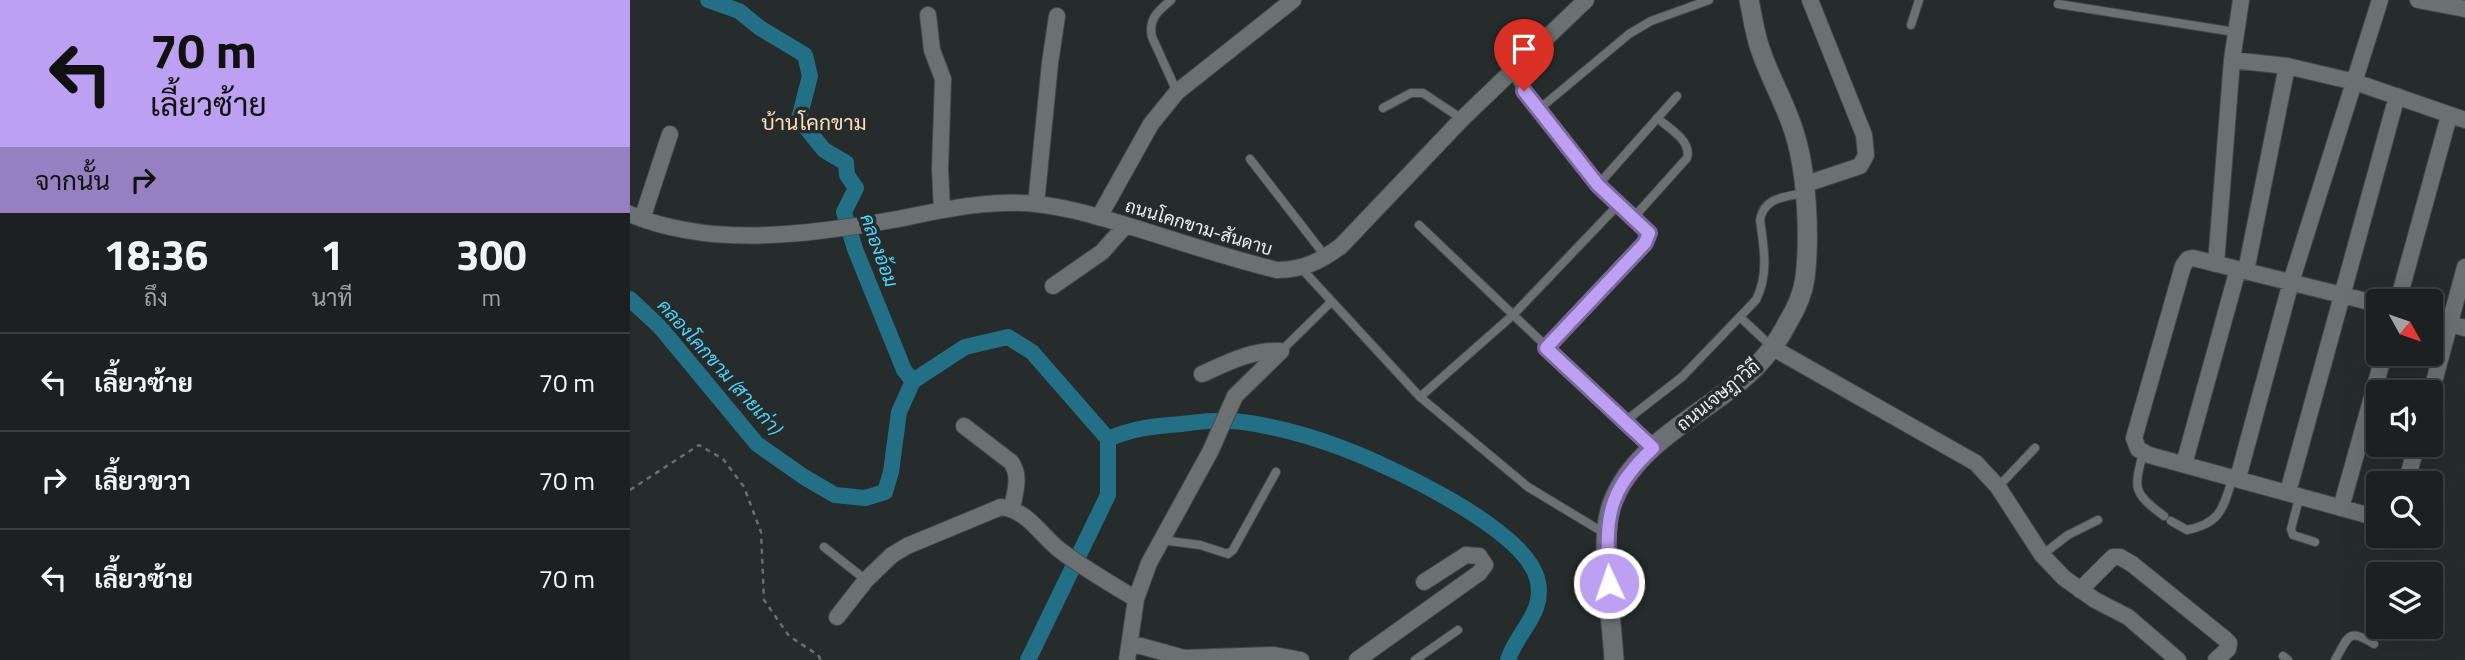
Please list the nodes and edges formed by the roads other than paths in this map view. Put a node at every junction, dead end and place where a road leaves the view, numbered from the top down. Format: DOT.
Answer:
graph roads {
  1 [pos="1171,0"];
  2 [pos="1293,0"];
  3 [pos="1586,0"];
  4 [pos="1709,0"];
  5 [pos="1749,0"];
  6 [pos="1810,0"];
  7 [pos="1919,0"];
  8 [pos="2241,0"];
  9 [pos="2381,0"];
  10 [pos="2418,0"];
  11 [pos="2058,4"];
  12 [pos="2465,9"];
  13 [pos="928,15"];
  14 [pos="1057,16"];
  15 [pos="1911,25"];
  16 [pos="2235,32"];
  17 [pos="2232,61"];
  18 [pos="2287,66"];
  19 [pos="1510,72"];
  20 [pos="2356,82"];
  21 [pos="1177,92"];
  22 [pos="1677,96"];
  23 [pos="2397,96"];
  24 [pos="1383,108"];
  25 [pos="1538,110"];
  26 [pos="1657,118"];
  27 [pos="2457,118"];
  28 [pos="1462,119"];
  29 [pos="670,134"];
  30 [pos="1250,159"];
  31 [pos="1598,185"];
  32 [pos="1803,189"];
  33 [pos="1036,204"];
  34 [pos="1619,204"];
  35 [pos="942,210"];
  36 [pos="1634,216"];
  37 [pos="636,217"];
  38 [pos="1099,217"];
  39 [pos="1126,225"];
  40 [pos="1419,225"];
  41 [pos="1326,257"];
  42 [pos="2216,264"];
  43 [pos="2465,267"];
  44 [pos="1301,268"];
  45 [pos="2242,270"];
  46 [pos="2291,282"];
  47 [pos="1053,286"];
  48 [pos="2402,289"];
  49 [pos="2343,296"];
  50 [pos="2366,301"];
  51 [pos="1331,302"];
  52 [pos="1513,315"];
  53 [pos="1741,318"];
  54 [pos="2457,326"];
  55 [pos="1546,348"];
  56 [pos="1773,348"];
  57 [pos="1281,351"];
  58 [pos="2381,366"];
  59 [pos="1202,374"];
  60 [pos="2436,380"];
  61 [pos="1420,397"];
  62 [pos="1624,422"];
  63 [pos="964,426"];
  64 [pos="1653,448"];
  65 [pos="2035,448"];
  66 [pos="2143,453"];
  67 [pos="2184,464"];
  68 [pos="1276,472"];
  69 [pos="2236,477"];
  70 [pos="1998,487"];
  71 [pos="2294,494"];
  72 [pos="1012,508"];
  73 [pos="2341,508"];
  74 [pos="2366,515"];
  75 [pos="2098,520"];
  76 [pos="1607,535"];
  77 [pos="1161,540"];
  78 [pos="2315,541"];
  79 [pos="824,547"];
  80 [pos="2042,555"];
  81 [pos="866,580"];
  82 [pos="1424,582"];
  83 [pos="2080,590"];
  84 [pos="1136,599"];
  85 [pos="837,617"];
  86 [pos="1458,630"];
  87 [pos="2374,644"];
  88 [pos="1129,652"];
  89 [pos="1260,658"];
  90 [pos="1301,660"];
  91 [pos="1357,660"];
  92 [pos="1415,660"];
  93 [pos="1614,660"];
  94 [pos="2178,660"];
  95 [pos="2216,660"];
  96 [pos="2335,660"];
  1 -- 21 [label="lane"];
  2 -- 21 [label="street"];
  3 -- 19 [label="street, ถนนโคกขาม-สันดาบ"];
  4 -- 25 [label="lane"];
  5 -- 32 [label="street, ถนนเจษฎาวิถี"];
  6 -- 32 [label="street"];
  7 -- 15 [label="lane"];
  8 -- 16 [label="street"];
  9 -- 20 [label="street"];
  10 -- 12 [label="street"];
  11 -- 16 [label="lane"];
  13 -- 35 [label="street"];
  14 -- 33 [label="street"];
  16 -- 17 [label="street"];
  17 -- 18 [label="street"];
  17 -- 42 [label="street"];
  18 -- 20 [label="street"];
  18 -- 45 [label="street"];
  19 -- 25 [label="lane"];
  19 -- 28 [label="street, ถนนโคกขาม-สันดาบ"];
  20 -- 23 [label="street"];
  20 -- 46 [label="street"];
  21 -- 38 [label="street"];
  22 -- 26 [label="lane"];
  23 -- 27 [label="street"];
  23 -- 49 [label="street"];
  24 -- 28 [label="lane"];
  25 -- 31 [label="lane"];
  26 -- 31 [label="lane"];
  26 -- 36 [label="lane"];
  27 -- 48 [label="street"];
  28 -- 41 [label="street, ถนนโคกขาม-สันดาบ"];
  29 -- 37 [label="street"];
  30 -- 41 [label="lane"];
  31 -- 34 [label="lane"];
  32 -- 53 [label="lane"];
  32 -- 56 [label="street, ถนนเจษฎาวิถี"];
  33 -- 35 [label="street, ถนนโคกขาม-สันดาบ"];
  33 -- 38 [label="street, ถนนโคกขาม-สันดาบ"];
  34 -- 36 [label="lane"];
  34 -- 52 [label="lane"];
  35 -- 37 [label="street, ถนนโคกขาม-สันดาบ"];
  36 -- 55 [label="lane"];
  38 -- 39 [label="street, ถนนโคกขาม-สันดาบ"];
  39 -- 44 [label="street, ถนนโคกขาม-สันดาบ"];
  39 -- 47 [label="street"];
  40 -- 52 [label="lane"];
  41 -- 44 [label="street, ถนนโคกขาม-สันดาบ"];
  42 -- 45 [label="street"];
  42 -- 66 [label="street"];
  43 -- 54 [label="street"];
  44 -- 51 [label="lane"];
  45 -- 46 [label="street"];
  45 -- 67 [label="street"];
  46 -- 49 [label="street"];
  46 -- 69 [label="street"];
  49 -- 50 [label="street"];
  49 -- 71 [label="street"];
  51 -- 57 [label="lane"];
  51 -- 61 [label="lane"];
  52 -- 55 [label="lane"];
  52 -- 61 [label="lane"];
  53 -- 56 [label="lane"];
  53 -- 62 [label="lane"];
  54 -- 60 [label="street"];
  55 -- 62 [label="lane"];
  56 -- 64 [label="street, ถนนเจษฎาวิถี"];
  56 -- 70 [label="street"];
  57 -- 59 [label="street"];
  57 -- 77 [label="street"];
  58 -- 73 [label="street"];
  61 -- 76 [label="lane"];
  62 -- 64 [label="lane"];
  63 -- 72 [label="street"];
  64 -- 76 [label="street, ถนนเจษฎาวิถี"];
  65 -- 70 [label="lane"];
  66 -- 67 [label="street"];
  66 -- 69 [label="lane"];
  67 -- 69 [label="street"];
  68 -- 77 [label="lane"];
  69 -- 71 [label="street"];
  70 -- 80 [label="street"];
  71 -- 73 [label="street"];
  71 -- 78 [label="lane"];
  72 -- 81 [label="street"];
  72 -- 84 [label="street"];
  73 -- 74 [label="street"];
  75 -- 80 [label="lane"];
  76 -- 93 [label="street, ถนนเจษฎาวิถี"];
  77 -- 84 [label="street"];
  79 -- 81 [label="lane"];
  80 -- 83 [label="street"];
  81 -- 85 [label="street"];
  82 -- 91 [label="street"];
  83 -- 94 [label="street"];
  83 -- 95 [label="street"];
  84 -- 88 [label="street"];
  86 -- 92 [label="lane"];
  87 -- 96 [label="lane"];
  88 -- 89 [label="street"];
  89 -- 90 [label="street"];
}
